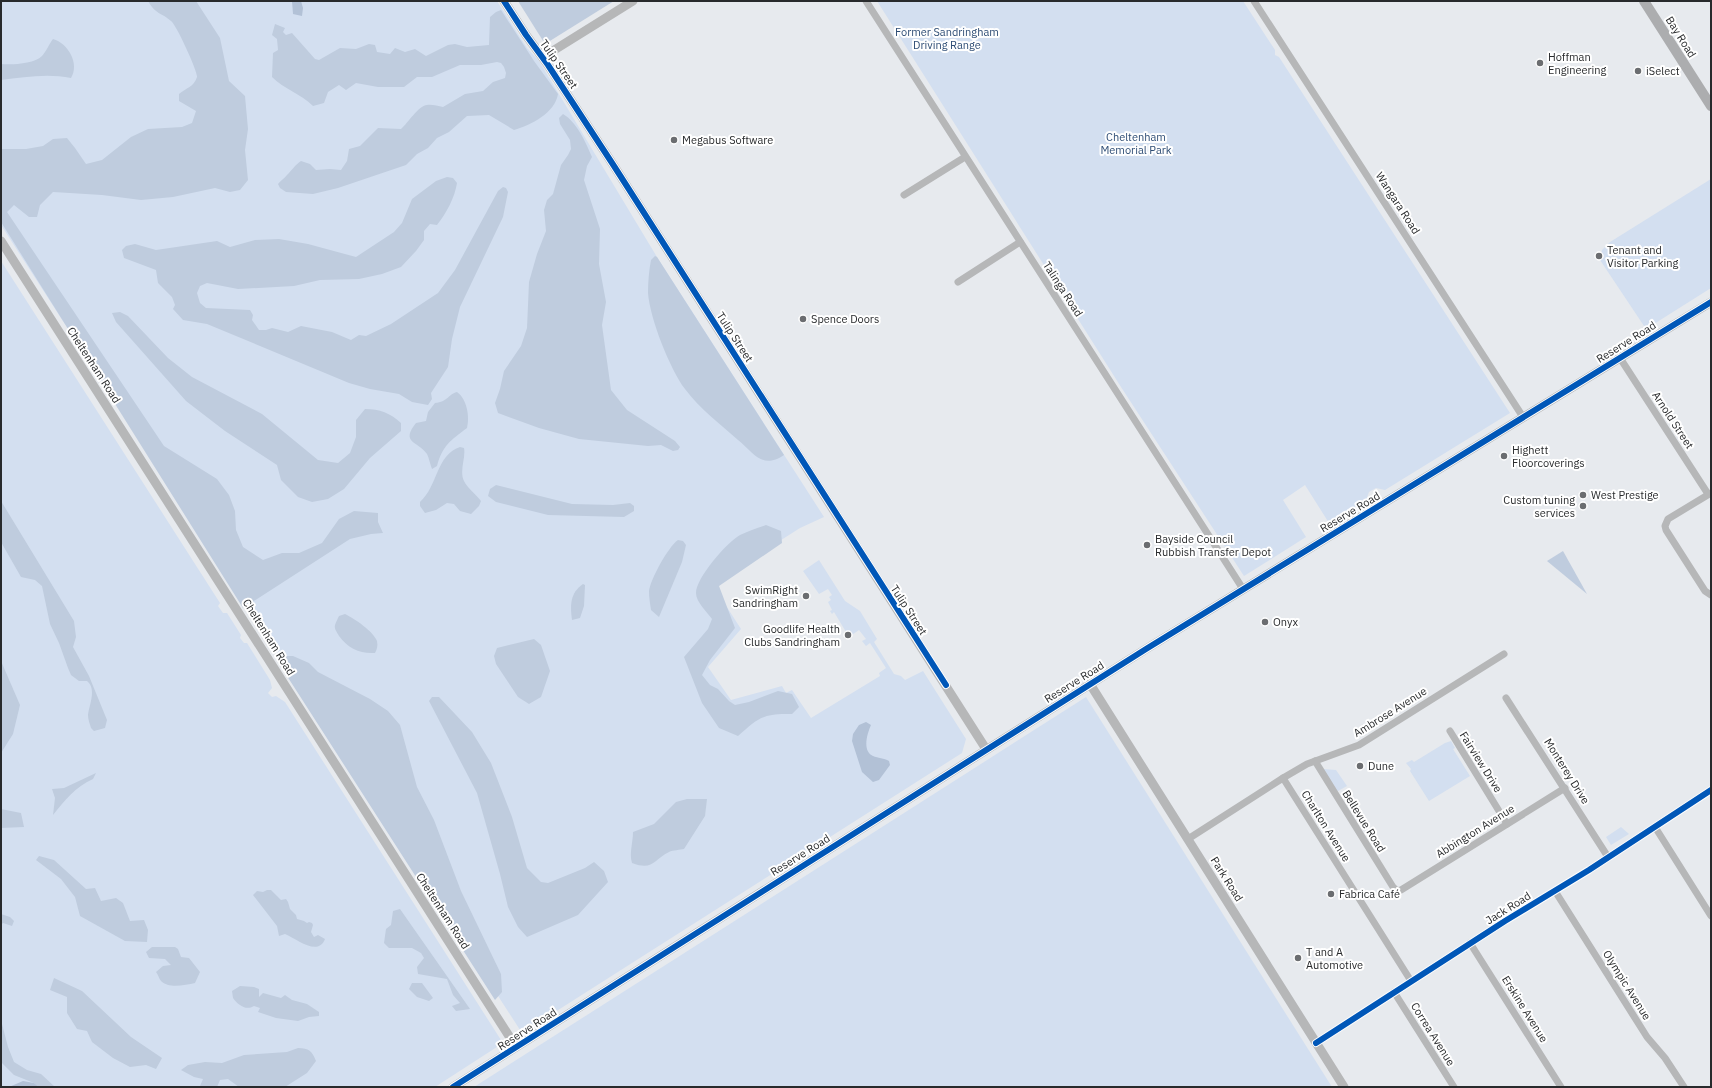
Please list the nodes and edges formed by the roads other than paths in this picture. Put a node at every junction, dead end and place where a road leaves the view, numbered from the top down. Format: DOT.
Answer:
graph roads {
  1 [pos="504,1"];
  2 [pos="633,1"];
  3 [pos="866,1"];
  4 [pos="1254,1"];
  5 [pos="1644,1"];
  6 [pos="543,57"];
  7 [pos="1711,106"];
  8 [pos="965,157"];
  9 [pos="904,195"];
  10 [pos="1,241"];
  11 [pos="1020,242"];
  12 [pos="958,282"];
  13 [pos="1711,302"];
  14 [pos="1620,358"];
  15 [pos="1523,417"];
  16 [pos="1710,493"];
  17 [pos="1243,589"];
  18 [pos="1711,595"];
  19 [pos="1504,654"];
  20 [pos="1090,684"];
  21 [pos="1506,698"];
  22 [pos="1450,731"];
  23 [pos="986,749"];
  24 [pos="1315,761"];
  25 [pos="1283,778"];
  26 [pos="1565,788"];
  27 [pos="1711,790"];
  28 [pos="1507,824"];
  29 [pos="1655,827"];
  30 [pos="1188,839"];
  31 [pos="1608,857"];
  32 [pos="1397,890"];
  33 [pos="1555,891"];
  34 [pos="1711,916"];
  35 [pos="1470,943"];
  36 [pos="1411,981"];
  37 [pos="1394,992"];
  38 [pos="1316,1043"];
  39 [pos="516,1047"];
  40 [pos="453,1087"];
  41 [pos="1344,1087"];
  42 [pos="1454,1087"];
  43 [pos="1561,1087"];
  44 [pos="1684,1087"];
  1 -- 6 [label="street, Tulip Street"];
  2 -- 6 [label="street"];
  3 -- 8 [label="street, Talinga Road"];
  4 -- 15 [label="street, Wangara Road"];
  5 -- 7 [label="main road, Bay Road"];
  6 -- 23 [label="street, Tulip Street"];
  8 -- 9 [label="street"];
  8 -- 11 [label="street, Talinga Road"];
  10 -- 39 [label="street, Cheltenham Road"];
  11 -- 12 [label="street"];
  11 -- 17 [label="street, Talinga Road"];
  13 -- 14 [label="street, Reserve Road"];
  14 -- 15 [label="street, Reserve Road"];
  14 -- 16 [label="street, Arnold Street"];
  15 -- 17 [label="street, Reserve Road"];
  16 -- 18 [label="street"];
  17 -- 20 [label="street, Reserve Road"];
  19 -- 24 [label="street, Ambrose Avenue"];
  20 -- 23 [label="street, Reserve Road"];
  20 -- 30 [label="street, Park Road"];
  21 -- 26 [label="street, Monterey Drive"];
  22 -- 28 [label="street, Fairview Drive"];
  23 -- 39 [label="street, Reserve Road"];
  24 -- 25 [label="street, Ambrose Avenue"];
  24 -- 32 [label="street, Bellevue Road"];
  25 -- 30 [label="street"];
  25 -- 36 [label="street, Charlton Avenue"];
  26 -- 28 [label="street, Abbington Avenue"];
  26 -- 31 [label="street, Monterey Drive"];
  27 -- 29 [label="street, Jack Road"];
  28 -- 32 [label="street, Abbington Avenue"];
  29 -- 31 [label="street, Jack Road"];
  29 -- 34 [label="street"];
  30 -- 38 [label="street, Park Road"];
  31 -- 33 [label="street, Jack Road"];
  33 -- 35 [label="street, Jack Road"];
  33 -- 44 [label="street, Olympic Avenue"];
  35 -- 36 [label="street, Jack Road"];
  35 -- 43 [label="street, Erskine Avenue"];
  36 -- 37 [label="street, Jack Road"];
  37 -- 38 [label="street, Jack Road"];
  37 -- 42 [label="street, Correa Avenue"];
  38 -- 41 [label="street, Park Road"];
  39 -- 40 [label="street, Reserve Road"];
}
